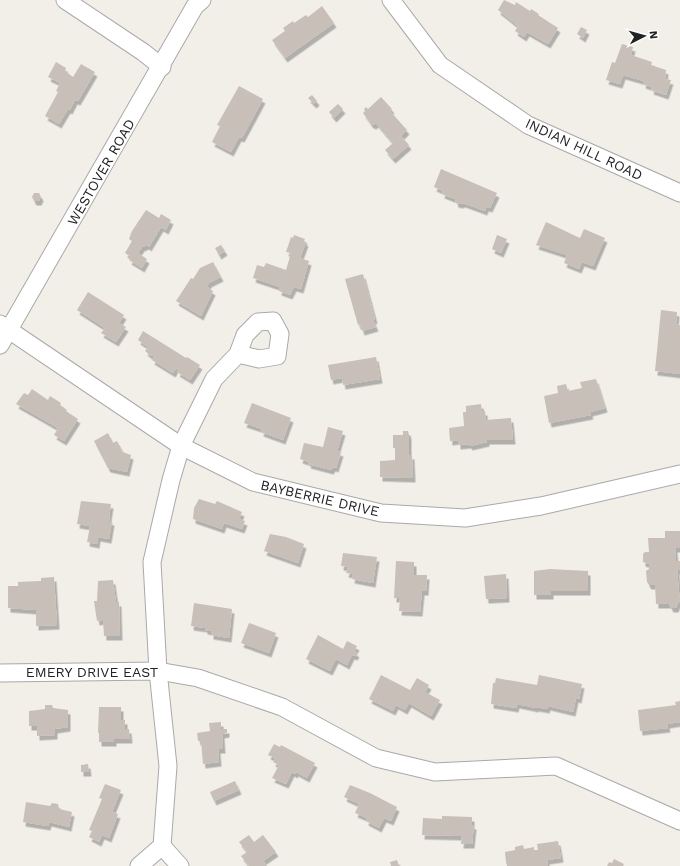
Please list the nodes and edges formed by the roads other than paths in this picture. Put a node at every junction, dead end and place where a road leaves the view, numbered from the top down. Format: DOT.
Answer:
graph roads {
  1 [pos="65,0"];
  2 [pos="202,0"];
  3 [pos="391,0"];
  4 [pos="162,67"];
  5 [pos="680,193"];
  6 [pos="5,327"];
  7 [pos="0,345"];
  8 [pos="238,354"];
  9 [pos="181,446"];
  10 [pos="680,474"];
  11 [pos="158,671"];
  12 [pos="0,673"];
  13 [pos="680,821"];
  14 [pos="162,846"];
  15 [pos="138,866"];
  16 [pos="180,866"];
  1 -- 4 [label="street"];
  2 -- 4 [label="street, WESTOVER ROAD"];
  3 -- 5 [label="street, INDIAN HILL ROAD"];
  4 -- 6 [label="street, WESTOVER ROAD"];
  6 -- 7 [label="street, WESTOVER ROAD"];
  6 -- 9 [label="street, BAYBERRIE DRIVE"];
  8 -- 9 [label="street"];
  9 -- 10 [label="street, BAYBERRIE DRIVE"];
  9 -- 11 [label="street"];
  11 -- 12 [label="street, EMERY DRIVE EAST"];
  11 -- 13 [label="street, EMERY DRIVE EAST"];
  11 -- 14 [label="street"];
  14 -- 15 [label="street"];
  14 -- 16 [label="street"];
}
